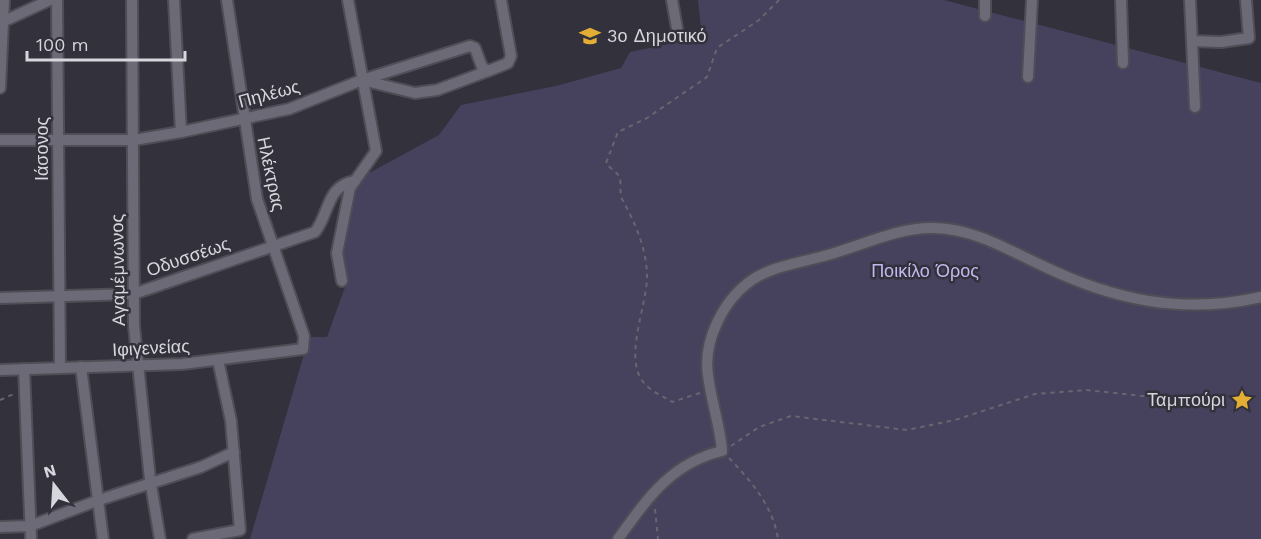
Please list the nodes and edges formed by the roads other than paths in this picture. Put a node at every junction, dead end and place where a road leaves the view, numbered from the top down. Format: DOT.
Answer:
graph roads {
  1 [pos="4,0"];
  2 [pos="50,0"];
  3 [pos="57,0"];
  4 [pos="132,0"];
  5 [pos="174,0"];
  6 [pos="227,0"];
  7 [pos="348,0"];
  8 [pos="501,0"];
  9 [pos="672,0"];
  10 [pos="985,0"];
  11 [pos="1032,0"];
  12 [pos="1122,0"];
  13 [pos="1190,0"];
  14 [pos="1246,0"];
  15 [pos="985,16"];
  16 [pos="1,22"];
  17 [pos="678,34"];
  18 [pos="1192,41"];
  19 [pos="1123,63"];
  20 [pos="488,71"];
  21 [pos="1028,77"];
  22 [pos="362,80"];
  23 [pos="0,88"];
  24 [pos="1195,107"];
  25 [pos="244,118"];
  26 [pos="181,132"];
  27 [pos="0,140"];
  28 [pos="58,140"];
  29 [pos="134,140"];
  30 [pos="355,181"];
  31 [pos="271,245"];
  32 [pos="342,281"];
  33 [pos="133,294"];
  34 [pos="58,297"];
  35 [pos="1261,297"];
  36 [pos="0,298"];
  37 [pos="303,349"];
  38 [pos="218,360"];
  39 [pos="138,366"];
  40 [pos="60,368"];
  41 [pos="81,368"];
  42 [pos="24,369"];
  43 [pos="0,370"];
  44 [pos="234,452"];
  45 [pos="151,484"];
  46 [pos="99,500"];
  47 [pos="30,526"];
  48 [pos="0,527"];
  49 [pos="31,539"];
  50 [pos="103,539"];
  51 [pos="160,539"];
  52 [pos="193,539"];
  53 [pos="618,539"];
  1 -- 16 [label="street"];
  2 -- 16 [label="street"];
  3 -- 28 [label="street, Ιάσονος"];
  4 -- 29 [label="street, Αγαμέμνωνος"];
  5 -- 26 [label="street"];
  6 -- 25 [label="street, Ηλέκτρας"];
  7 -- 22 [label="street"];
  8 -- 20 [label="street"];
  9 -- 17 [label="street"];
  10 -- 15 [label="street"];
  11 -- 21 [label="street"];
  12 -- 19 [label="street"];
  13 -- 18 [label="street"];
  14 -- 18 [label="street"];
  16 -- 23 [label="street"];
  18 -- 24 [label="street"];
  20 -- 22 [label="street"];
  20 -- 22 [label="street, Πηλέως"];
  22 -- 25 [label="street, Πηλέως"];
  22 -- 30 [label="street"];
  25 -- 26 [label="street, Πηλέως"];
  25 -- 31 [label="street, Ηλέκτρας"];
  26 -- 29 [label="street, Πηλέως"];
  27 -- 28 [label="street, Πηλέως"];
  28 -- 29 [label="street, Πηλέως"];
  28 -- 34 [label="street, Ιάσονος"];
  29 -- 33 [label="street, Αγαμέμνωνος"];
  30 -- 31 [label="street, Οδυσσέως"];
  30 -- 32 [label="street"];
  31 -- 33 [label="street, Οδυσσέως"];
  31 -- 37 [label="street, Ηλέκτρας"];
  33 -- 34 [label="street, Οδυσσέως"];
  33 -- 39 [label="street, Αγαμέμνωνος"];
  34 -- 36 [label="street, Οδυσσέως"];
  34 -- 40 [label="street, Ιάσονος"];
  35 -- 53 [label="street"];
  37 -- 38 [label="street, Ιφιγενείας"];
  38 -- 39 [label="street, Ιφιγενείας"];
  38 -- 44 [label="street"];
  39 -- 41 [label="street, Ιφιγενείας"];
  39 -- 45 [label="street, Αγαμέμνωνος"];
  40 -- 41 [label="street, Ιφιγενείας"];
  40 -- 42 [label="street, Ιφιγενείας"];
  41 -- 46 [label="street"];
  42 -- 43 [label="street, Ιφιγενείας"];
  42 -- 47 [label="street"];
  44 -- 45 [label="street"];
  44 -- 52 [label="street"];
  45 -- 46 [label="street"];
  45 -- 51 [label="street, Αγαμέμνωνος"];
  46 -- 47 [label="street"];
  46 -- 50 [label="street"];
  47 -- 48 [label="street"];
  47 -- 49 [label="street"];
}
